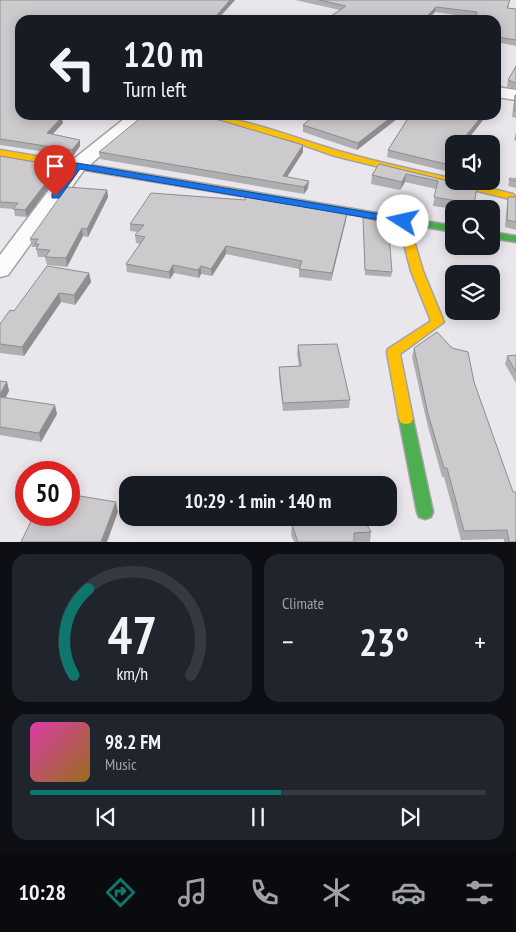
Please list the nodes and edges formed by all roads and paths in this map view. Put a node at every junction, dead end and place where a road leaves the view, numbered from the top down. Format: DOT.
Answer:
graph roads {
  1 [pos="501,92"];
  2 [pos="516,94"];
  3 [pos="133,120"];
  4 [pos="220,120"];
  5 [pos="0,153"];
  6 [pos="77,166"];
  7 [pos="510,196"];
  8 [pos="403,221"];
  9 [pos="445,228"];
  10 [pos="500,236"];
  11 [pos="516,239"];
  12 [pos="0,270"];
  13 [pos="425,512"];
  1 -- 2 [label="street"];
  3 -- 6 [label="street"];
  4 -- 7 [label="street"];
  5 -- 6 [label="street"];
  6 -- 8 [label="street"];
  6 -- 12 [label="street"];
  8 -- 9 [label="street"];
  8 -- 13 [label="street"];
  10 -- 11 [label="street"];
}
